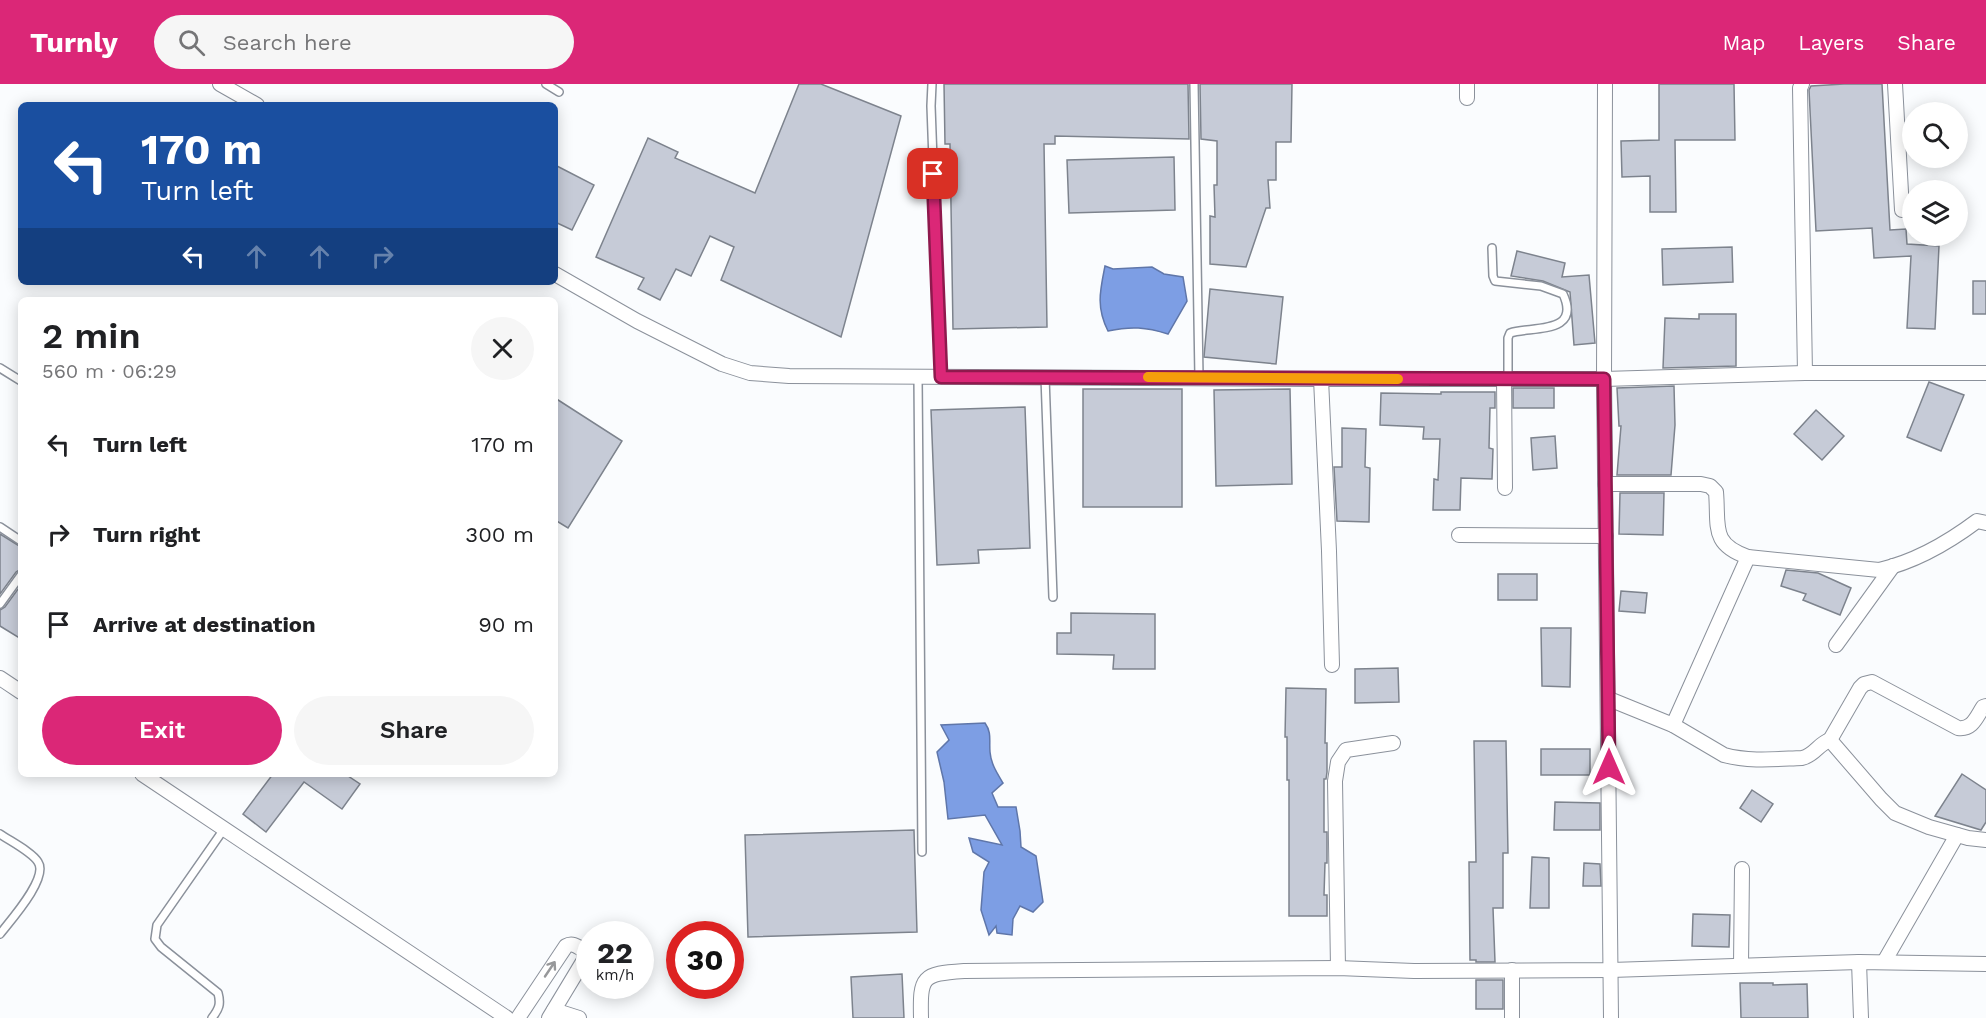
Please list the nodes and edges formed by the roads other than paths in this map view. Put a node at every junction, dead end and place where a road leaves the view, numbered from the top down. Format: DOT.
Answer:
graph roads {
  1 [pos="220,84"];
  2 [pos="546,84"];
  3 [pos="932,84"];
  4 [pos="1194,84"];
  5 [pos="1605,84"];
  6 [pos="1802,84"];
  7 [pos="1895,84"];
  8 [pos="559,92"];
  9 [pos="252,102"];
  10 [pos="1902,210"];
  11 [pos="1492,248"];
  12 [pos="558,276"];
  13 [pos="0,368"];
  14 [pos="1805,373"];
  15 [pos="1986,373"];
  16 [pos="918,377"];
  17 [pos="941,377"];
  18 [pos="1045,377"];
  19 [pos="1199,377"];
  20 [pos="18,379"];
  21 [pos="1321,379"];
  22 [pos="1506,379"];
  23 [pos="1604,379"];
  24 [pos="1605,484"];
  25 [pos="1504,488"];
  26 [pos="1986,523"];
  27 [pos="0,527"];
  28 [pos="1459,535"];
  29 [pos="1606,536"];
  30 [pos="18,539"];
  31 [pos="1748,557"];
  32 [pos="1893,566"];
  33 [pos="18,579"];
  34 [pos="1053,597"];
  35 [pos="0,604"];
  36 [pos="1836,645"];
  37 [pos="1332,665"];
  38 [pos="0,678"];
  39 [pos="18,690"];
  40 [pos="1608,699"];
  41 [pos="1986,706"];
  42 [pos="1673,725"];
  43 [pos="1830,740"];
  44 [pos="1393,742"];
  45 [pos="146,777"];
  46 [pos="224,830"];
  47 [pos="0,834"];
  48 [pos="1958,835"];
  49 [pos="1986,840"];
  50 [pos="922,852"];
  51 [pos="1742,869"];
  52 [pos="0,934"];
  53 [pos="1859,962"];
  54 [pos="1884,962"];
  55 [pos="1986,964"];
  56 [pos="1741,965"];
  57 [pos="1338,968"];
  58 [pos="1512,970"];
  59 [pos="1611,970"];
  60 [pos="551,1014"];
  61 [pos="212,1018"];
  62 [pos="507,1018"];
  63 [pos="518,1018"];
  64 [pos="579,1018"];
  65 [pos="921,1018"];
  66 [pos="1512,1018"];
  67 [pos="1611,1018"];
  68 [pos="1861,1018"];
  1 -- 9 [label="street"];
  2 -- 8 [label="lane"];
  3 -- 17 [label="lane"];
  4 -- 19 [label="lane"];
  5 -- 23 [label="street"];
  6 -- 14 [label="street"];
  7 -- 10 [label="street"];
  11 -- 22 [label="lane"];
  12 -- 16 [label="street"];
  13 -- 20 [label="lane"];
  14 -- 15 [label="street"];
  14 -- 23 [label="street"];
  16 -- 17 [label="street"];
  16 -- 50 [label="lane"];
  17 -- 18 [label="street"];
  18 -- 19 [label="street"];
  18 -- 34 [label="lane"];
  19 -- 21 [label="street"];
  21 -- 22 [label="street"];
  21 -- 37 [label="street"];
  22 -- 23 [label="street"];
  22 -- 25 [label="street"];
  23 -- 24 [label="street"];
  24 -- 29 [label="street"];
  24 -- 31 [label="street"];
  26 -- 32 [label="street"];
  27 -- 30 [label="lane"];
  28 -- 29 [label="street"];
  29 -- 40 [label="street"];
  31 -- 32 [label="street"];
  31 -- 42 [label="street"];
  32 -- 36 [label="street"];
  33 -- 35 [label="lane"];
  38 -- 39 [label="street"];
  40 -- 42 [label="street"];
  40 -- 59 [label="street"];
  41 -- 43 [label="street"];
  42 -- 43 [label="street"];
  43 -- 48 [label="street"];
  44 -- 57 [label="street"];
  45 -- 46 [label="street"];
  46 -- 61 [label="lane"];
  46 -- 62 [label="street"];
  47 -- 52 [label="lane"];
  48 -- 49 [label="street"];
  48 -- 54 [label="street"];
  51 -- 56 [label="street"];
  53 -- 54 [label="street"];
  53 -- 56 [label="street"];
  53 -- 68 [label="street"];
  54 -- 55 [label="street"];
  56 -- 59 [label="street"];
  57 -- 58 [label="street"];
  57 -- 65 [label="street"];
  58 -- 59 [label="street"];
  58 -- 66 [label="street"];
  59 -- 67 [label="street"];
  63 -- 60 [label="street, one-way"];
  60 -- 64 [label="street"];
}
